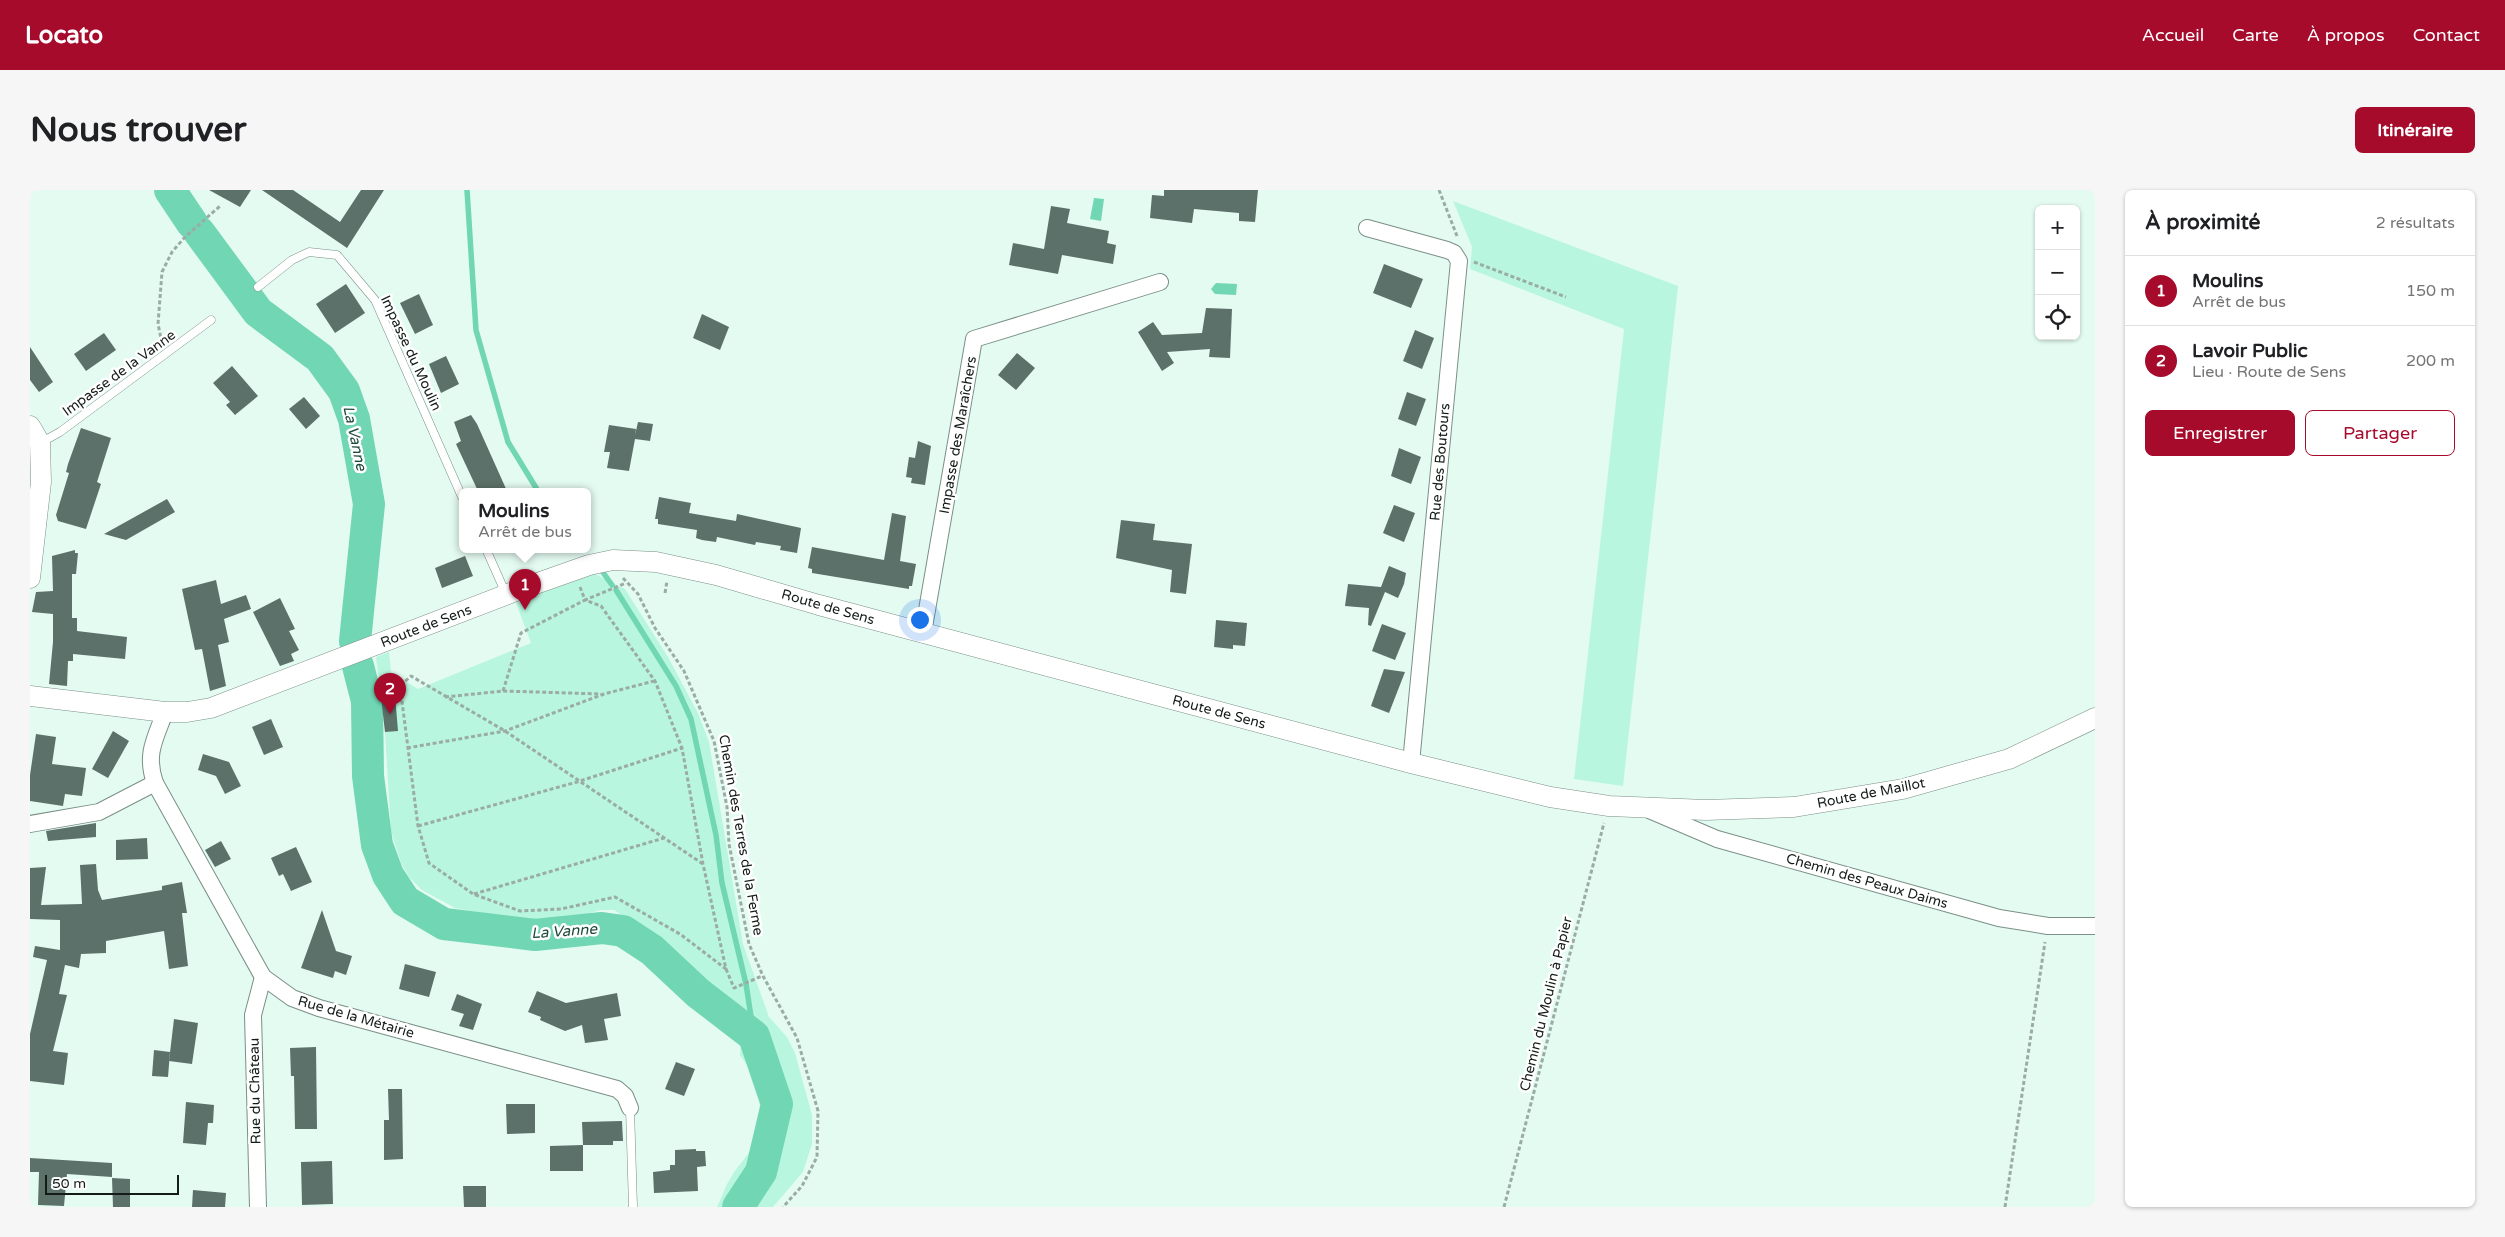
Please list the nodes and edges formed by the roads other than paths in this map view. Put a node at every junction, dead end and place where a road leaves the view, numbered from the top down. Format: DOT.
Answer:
graph roads {
  1 [pos="1367,228"];
  2 [pos="1160,282"];
  3 [pos="258,287"];
  4 [pos="211,320"];
  5 [pos="33,437"];
  6 [pos="459,490"];
  7 [pos="488,553"];
  8 [pos="30,578"];
  9 [pos="506,594"];
  10 [pos="923,633"];
  11 [pos="30,696"];
  12 [pos="165,712"];
  13 [pos="2095,718"];
  14 [pos="1411,763"];
  15 [pos="155,783"];
  16 [pos="1639,808"];
  17 [pos="30,824"];
  18 [pos="2095,926"];
  19 [pos="264,977"];
  20 [pos="630,1108"];
  21 [pos="258,1207"];
  22 [pos="633,1207"];
  1 -- 14 [label="street, Rue des Boutours"];
  2 -- 10 [label="street, Impasse des Maraîchers"];
  3 -- 6 [label="lane, Impasse du Moulin"];
  4 -- 5 [label="lane, Impasse de la Vanne"];
  5 -- 8 [label="street"];
  7 -- 9 [label="lane"];
  9 -- 10 [label="street, Route de Sens"];
  9 -- 12 [label="street, Route de Sens"];
  10 -- 14 [label="street, Route de Sens"];
  11 -- 12 [label="street, Route de Sens"];
  12 -- 15 [label="street, Rue de la Métairie"];
  13 -- 16 [label="street, Route de Maillot"];
  14 -- 16 [label="street, Route de Sens"];
  15 -- 17 [label="street"];
  15 -- 19 [label="street, Rue de la Métairie"];
  16 -- 18 [label="street, Chemin des Peaux Daims"];
  19 -- 20 [label="street, Rue de la Métairie"];
  19 -- 21 [label="street, Rue du Château"];
  20 -- 22 [label="lane"];
}
